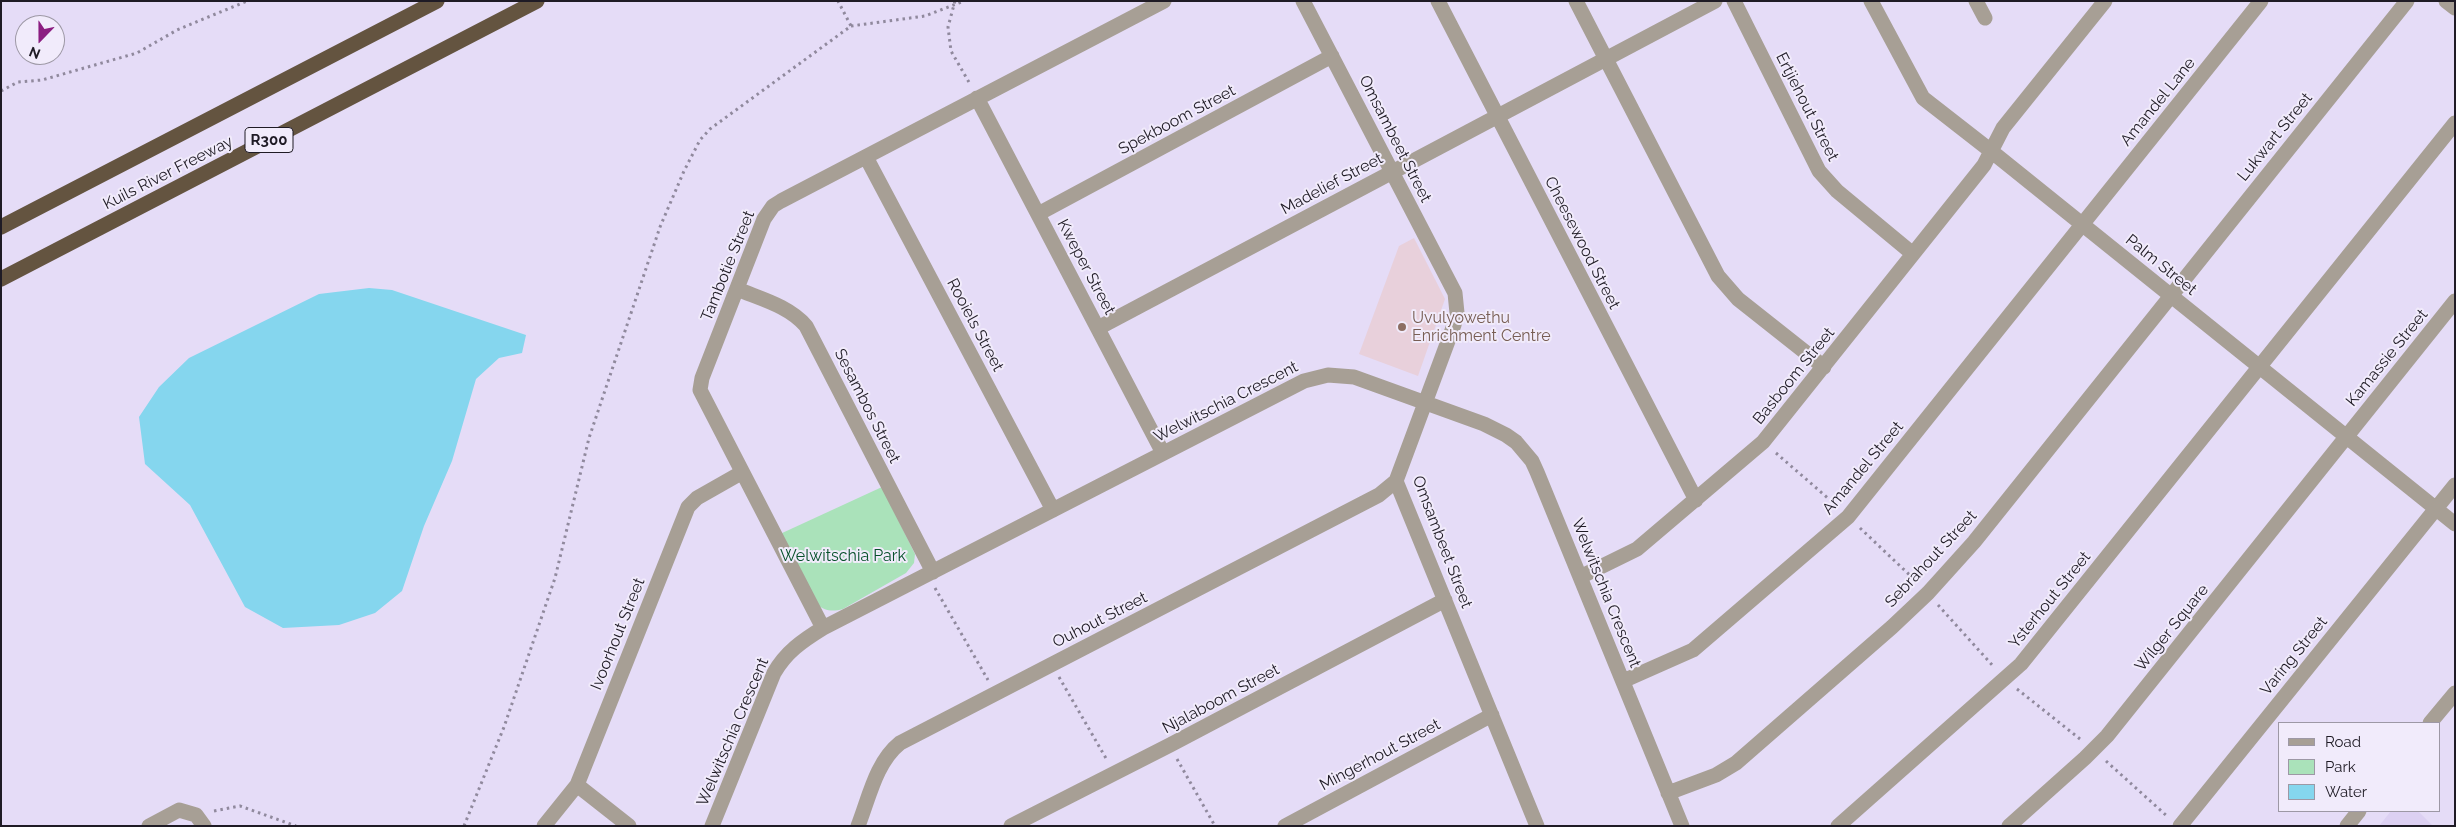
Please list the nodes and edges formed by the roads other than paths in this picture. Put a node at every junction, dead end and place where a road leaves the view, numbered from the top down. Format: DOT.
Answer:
graph roads {
  1 [pos="438,1"];
  2 [pos="536,1"];
  3 [pos="1164,1"];
  4 [pos="1303,1"];
  5 [pos="1438,1"];
  6 [pos="1576,1"];
  7 [pos="1715,1"];
  8 [pos="1734,1"];
  9 [pos="1871,1"];
  10 [pos="1976,1"];
  11 [pos="2105,1"];
  12 [pos="2261,1"];
  13 [pos="2407,1"];
  14 [pos="2446,1"];
  15 [pos="2455,8"];
  16 [pos="1985,18"];
  17 [pos="1332,56"];
  18 [pos="1606,59"];
  19 [pos="977,98"];
  20 [pos="1497,117"];
  21 [pos="2455,123"];
  22 [pos="1991,151"];
  23 [pos="866,156"];
  24 [pos="1392,172"];
  25 [pos="1038,214"];
  26 [pos="2082,224"];
  27 [pos="1,227"];
  28 [pos="1913,254"];
  29 [pos="1,279"];
  30 [pos="737,290"];
  31 [pos="2170,295"];
  32 [pos="2455,301"];
  33 [pos="1098,328"];
  34 [pos="2259,366"];
  35 [pos="1824,367"];
  36 [pos="1424,402"];
  37 [pos="2346,436"];
  38 [pos="1163,453"];
  39 [pos="742,473"];
  40 [pos="1396,481"];
  41 [pos="2455,485"];
  42 [pos="1696,500"];
  43 [pos="2436,508"];
  44 [pos="1053,510"];
  45 [pos="2455,524"];
  46 [pos="930,573"];
  47 [pos="1580,577"];
  48 [pos="1445,600"];
  49 [pos="824,628"];
  50 [pos="1623,681"];
  51 [pos="2455,693"];
  52 [pos="1492,715"];
  53 [pos="2431,722"];
  54 [pos="577,785"];
  55 [pos="1668,793"];
  56 [pos="2358,812"];
  57 [pos="200,820"];
  58 [pos="2175,823"];
  59 [pos="149,826"];
  60 [pos="544,826"];
  61 [pos="630,826"];
  62 [pos="712,826"];
  63 [pos="858,826"];
  64 [pos="1011,826"];
  65 [pos="1285,826"];
  66 [pos="1536,826"];
  67 [pos="1682,826"];
  68 [pos="1838,826"];
  69 [pos="2009,826"];
  70 [pos="2347,826"];
  1 -- 27 [label="highway, Kuils River Freeway / R300"];
  2 -- 29 [label="highway, Kuils River Freeway / R300"];
  3 -- 19 [label="street, Tambotie Street"];
  4 -- 17 [label="street, Omsambeet Street"];
  5 -- 20 [label="street, Cheesewood Street"];
  6 -- 18 [label="street"];
  7 -- 18 [label="street, Madelief Street"];
  8 -- 28 [label="street, Ertjiehout Street"];
  9 -- 22 [label="street"];
  10 -- 16 [label="street"];
  11 -- 22 [label="street"];
  12 -- 26 [label="street, Amandel Lane"];
  13 -- 31 [label="street, Lukwart Street"];
  14 -- 15 [label="street"];
  17 -- 24 [label="street, Omsambeet Street"];
  17 -- 25 [label="street, Spekboom Street"];
  18 -- 20 [label="street, Madelief Street"];
  18 -- 35 [label="street"];
  19 -- 23 [label="street, Tambotie Street"];
  19 -- 25 [label="street, Kweper Street"];
  20 -- 24 [label="street, Madelief Street"];
  20 -- 42 [label="street, Cheesewood Street"];
  21 -- 34 [label="street"];
  22 -- 26 [label="street, Palm Street"];
  22 -- 28 [label="street, Basboom Street"];
  23 -- 30 [label="street, Tambotie Street"];
  23 -- 44 [label="street, Rooiels Street"];
  24 -- 33 [label="street, Madelief Street"];
  24 -- 36 [label="street, Omsambeet Street"];
  25 -- 33 [label="street, Kweper Street"];
  26 -- 31 [label="street, Palm Street"];
  26 -- 50 [label="street, Amandel Street"];
  28 -- 35 [label="street, Basboom Street"];
  30 -- 39 [label="street, Tambotie Street"];
  30 -- 46 [label="street, Sesambos Street"];
  31 -- 34 [label="street, Palm Street"];
  31 -- 55 [label="street, Sebrahout Street"];
  32 -- 37 [label="street, Kamassie Street"];
  33 -- 38 [label="street, Kweper Street"];
  34 -- 37 [label="street, Palm Street"];
  34 -- 68 [label="street, Ysterhout Street"];
  35 -- 42 [label="street, Basboom Street"];
  36 -- 38 [label="street, Welwitschia Crescent"];
  36 -- 40 [label="street, Omsambeet Street"];
  36 -- 47 [label="street, Welwitschia Crescent"];
  37 -- 43 [label="street, Palm Street"];
  37 -- 69 [label="street, Wilger Square"];
  38 -- 44 [label="street, Welwitschia Crescent"];
  39 -- 49 [label="street, Tambotie Street"];
  39 -- 54 [label="street, Ivoorhout Street"];
  40 -- 48 [label="street, Omsambeet Street"];
  40 -- 63 [label="street, Ouhout Street"];
  41 -- 43 [label="street"];
  42 -- 47 [label="street, Basboom Street"];
  43 -- 45 [label="street, Palm Street"];
  43 -- 58 [label="street, Varing Street"];
  44 -- 46 [label="street, Welwitschia Crescent"];
  46 -- 49 [label="street, Welwitschia Crescent"];
  47 -- 50 [label="street, Welwitschia Crescent"];
  48 -- 52 [label="street, Omsambeet Street"];
  48 -- 64 [label="street, Njalaboom Street"];
  49 -- 62 [label="street, Welwitschia Crescent"];
  50 -- 55 [label="street, Welwitschia Crescent"];
  51 -- 53 [label="street"];
  52 -- 65 [label="street, Mingerhout Street"];
  52 -- 66 [label="street, Omsambeet Street"];
  54 -- 60 [label="street, Ivoorhout Street"];
  54 -- 61 [label="street"];
  55 -- 67 [label="street, Welwitschia Crescent"];
  56 -- 70 [label="street"];
  57 -- 59 [label="street"];
}
